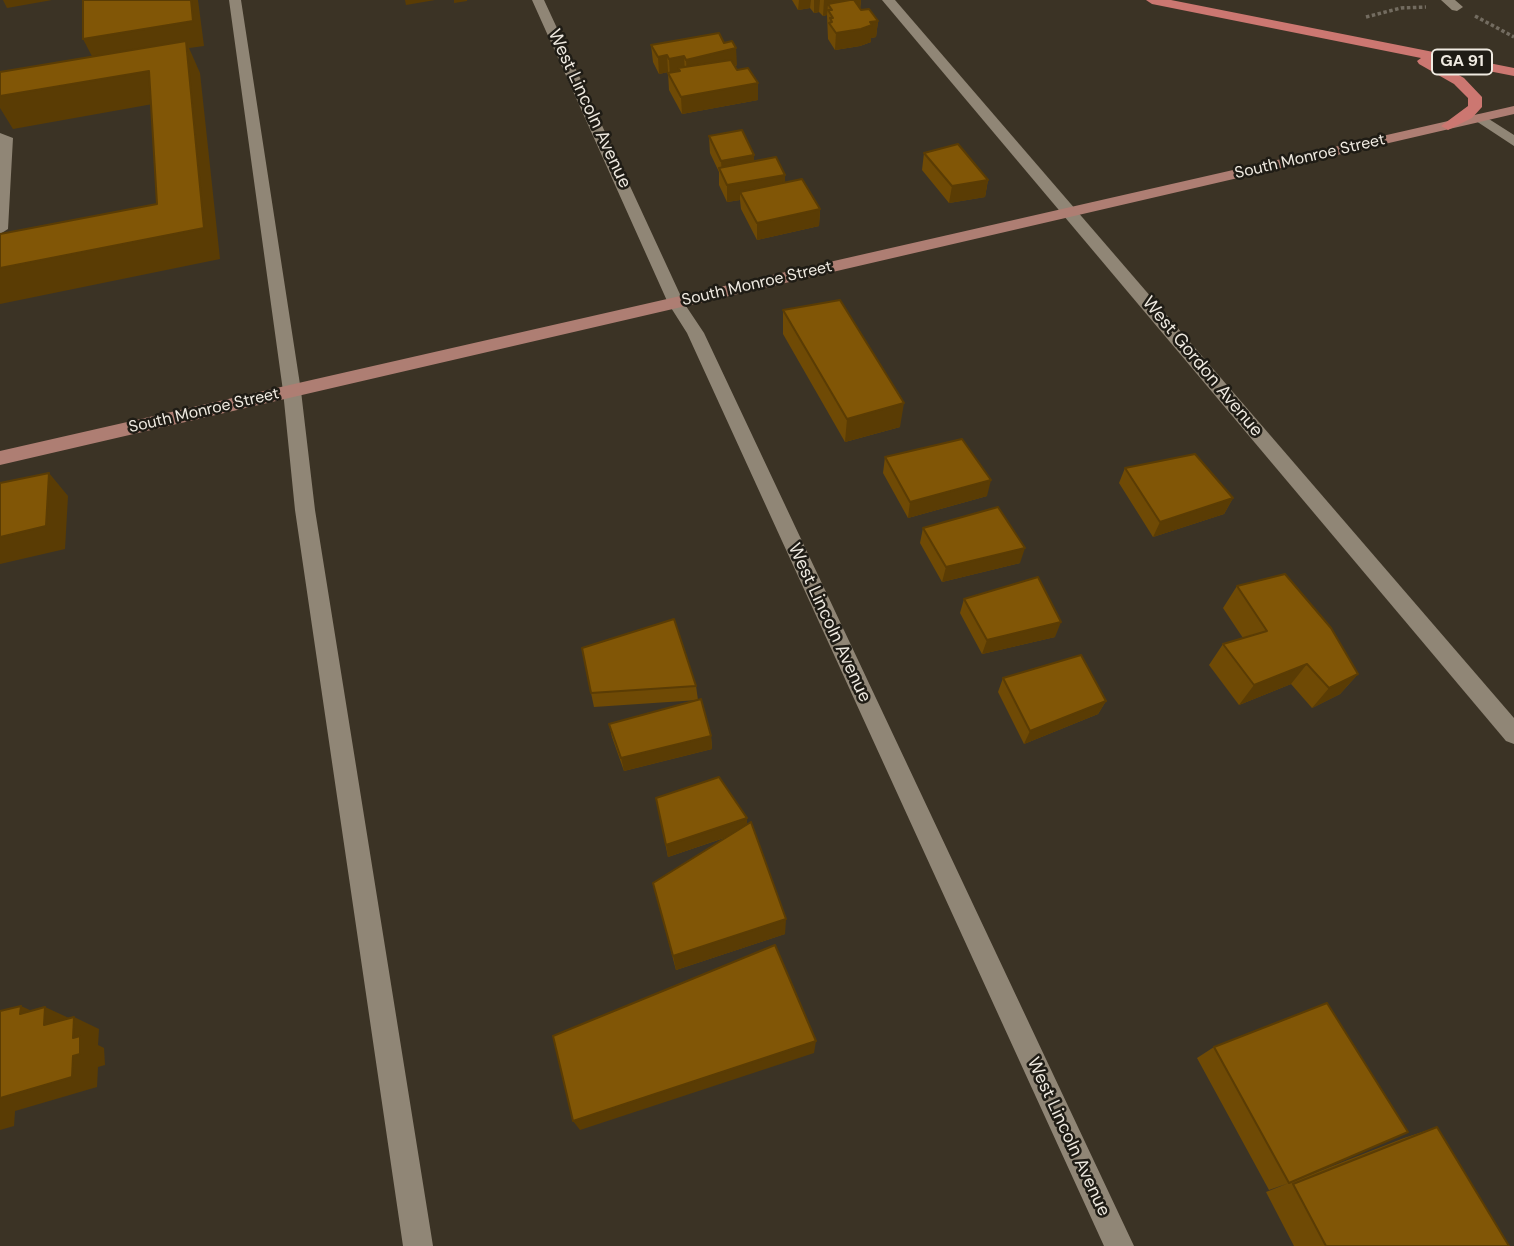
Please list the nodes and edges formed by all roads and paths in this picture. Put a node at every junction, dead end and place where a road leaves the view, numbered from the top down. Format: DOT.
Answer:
graph roads {
  1 [pos="235,0"];
  2 [pos="538,0"];
  3 [pos="888,0"];
  4 [pos="1152,0"];
  5 [pos="1452,3"];
  6 [pos="1362,18"];
  7 [pos="1514,37"];
  8 [pos="1410,52"];
  9 [pos="1514,72"];
  10 [pos="1514,110"];
  11 [pos="1481,118"];
  12 [pos="1448,126"];
  13 [pos="0,137"];
  14 [pos="1514,142"];
  15 [pos="1070,212"];
  16 [pos="0,229"];
  17 [pos="676,303"];
  18 [pos="292,391"];
  19 [pos="0,458"];
  20 [pos="1514,734"];
  21 [pos="418,1246"];
  22 [pos="1119,1246"];
  1 -- 18 [label="street"];
  2 -- 17 [label="street, West Lincoln Avenue"];
  3 -- 15 [label="street, West Gordon Avenue"];
  4 -- 8 [label="main road, GA 91"];
  5 -- 6 [label="path"];
  5 -- 7 [label="path"];
  8 -- 9 [label="main road, GA 91"];
  8 -- 12 [label="main road"];
  10 -- 11 [label="main road, South Monroe Street"];
  11 -- 12 [label="main road, South Monroe Street"];
  11 -- 14 [label="street"];
  12 -- 15 [label="main road, South Monroe Street"];
  13 -- 16 [label="street"];
  15 -- 17 [label="main road, South Monroe Street"];
  15 -- 20 [label="street, West Gordon Avenue"];
  17 -- 18 [label="main road, South Monroe Street"];
  17 -- 22 [label="street, West Lincoln Avenue"];
  18 -- 19 [label="main road, South Monroe Street"];
  18 -- 21 [label="street"];
}
